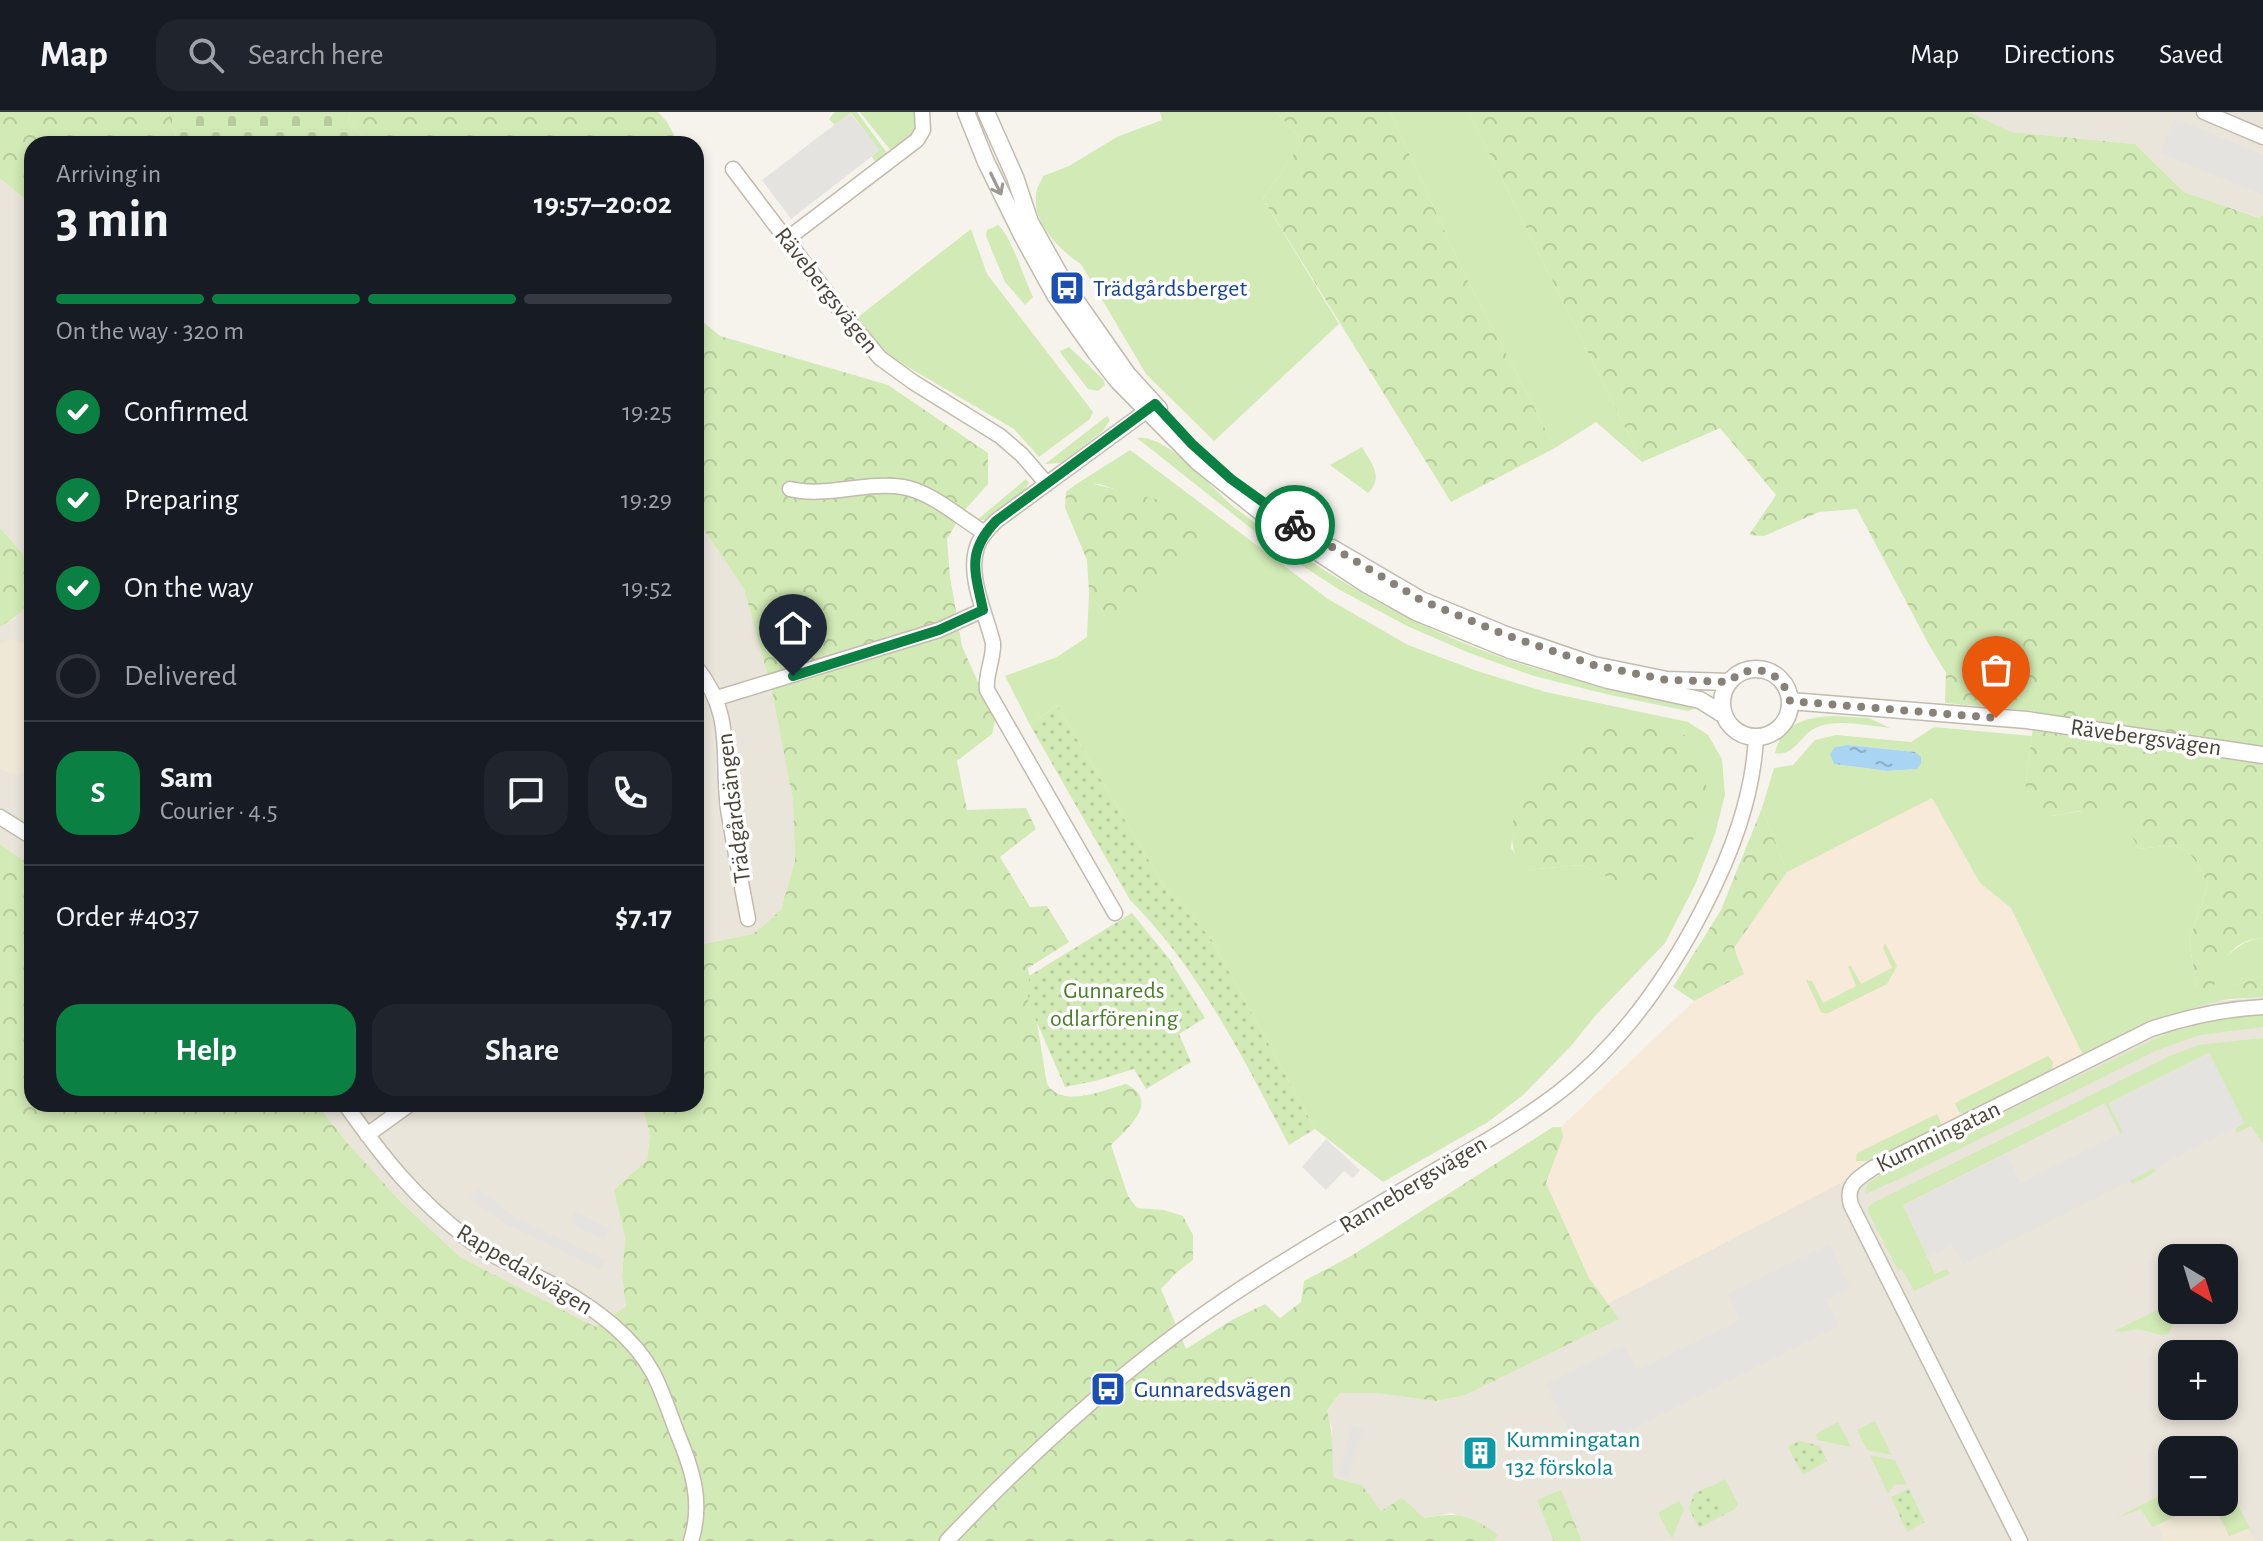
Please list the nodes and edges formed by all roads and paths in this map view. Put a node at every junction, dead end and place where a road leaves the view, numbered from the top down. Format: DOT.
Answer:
graph roads {
  1 [pos="922,112"];
  2 [pos="966,112"];
  3 [pos="986,112"];
  4 [pos="2204,112"];
  5 [pos="2263,137"];
  6 [pos="733,169"];
  7 [pos="787,239"];
  8 [pos="1151,408"];
  9 [pos="1047,484"];
  10 [pos="790,489"];
  11 [pos="985,533"];
  12 [pos="983,610"];
  13 [pos="704,679"];
  14 [pos="1729,682"];
  15 [pos="717,698"];
  16 [pos="1790,701"];
  17 [pos="1724,715"];
  18 [pos="1756,737"];
  19 [pos="2263,755"];
  20 [pos="0,817"];
  21 [pos="24,832"];
  22 [pos="1115,913"];
  23 [pos="748,919"];
  24 [pos="2263,1007"];
  25 [pos="351,1112"];
  26 [pos="399,1112"];
  27 [pos="367,1135"];
  28 [pos="691,1541"];
  29 [pos="947,1541"];
  30 [pos="2020,1541"];
  1 -- 7 [label="street"];
  2 -- 8 [label="street, one-way"];
  3 -- 8 [label="street"];
  4 -- 5 [label="street"];
  6 -- 7 [label="street, Rävebergsvägen"];
  7 -- 9 [label="street, Rävebergsvägen"];
  8 -- 9 [label="street"];
  8 -- 14 [label="street"];
  8 -- 17 [label="street"];
  9 -- 11 [label="street"];
  10 -- 11 [label="street"];
  11 -- 12 [label="street"];
  12 -- 15 [label="street, Trädgårdsängen"];
  12 -- 22 [label="street"];
  13 -- 15 [label="street, Trädgårdsängen"];
  14 -- 16 [label="street"];
  14 -- 17 [label="street"];
  15 -- 23 [label="street, Trädgårdsängen"];
  16 -- 18 [label="street"];
  16 -- 19 [label="street, Rävebergsvägen"];
  17 -- 18 [label="street"];
  18 -- 29 [label="street, Rannebergsvägen"];
  20 -- 21 [label="street"];
  24 -- 30 [label="street, Kummingatan"];
  25 -- 27 [label="street, Rappedalsvägen"];
  26 -- 27 [label="street"];
  27 -- 28 [label="street, Rappedalsvägen"];
}
